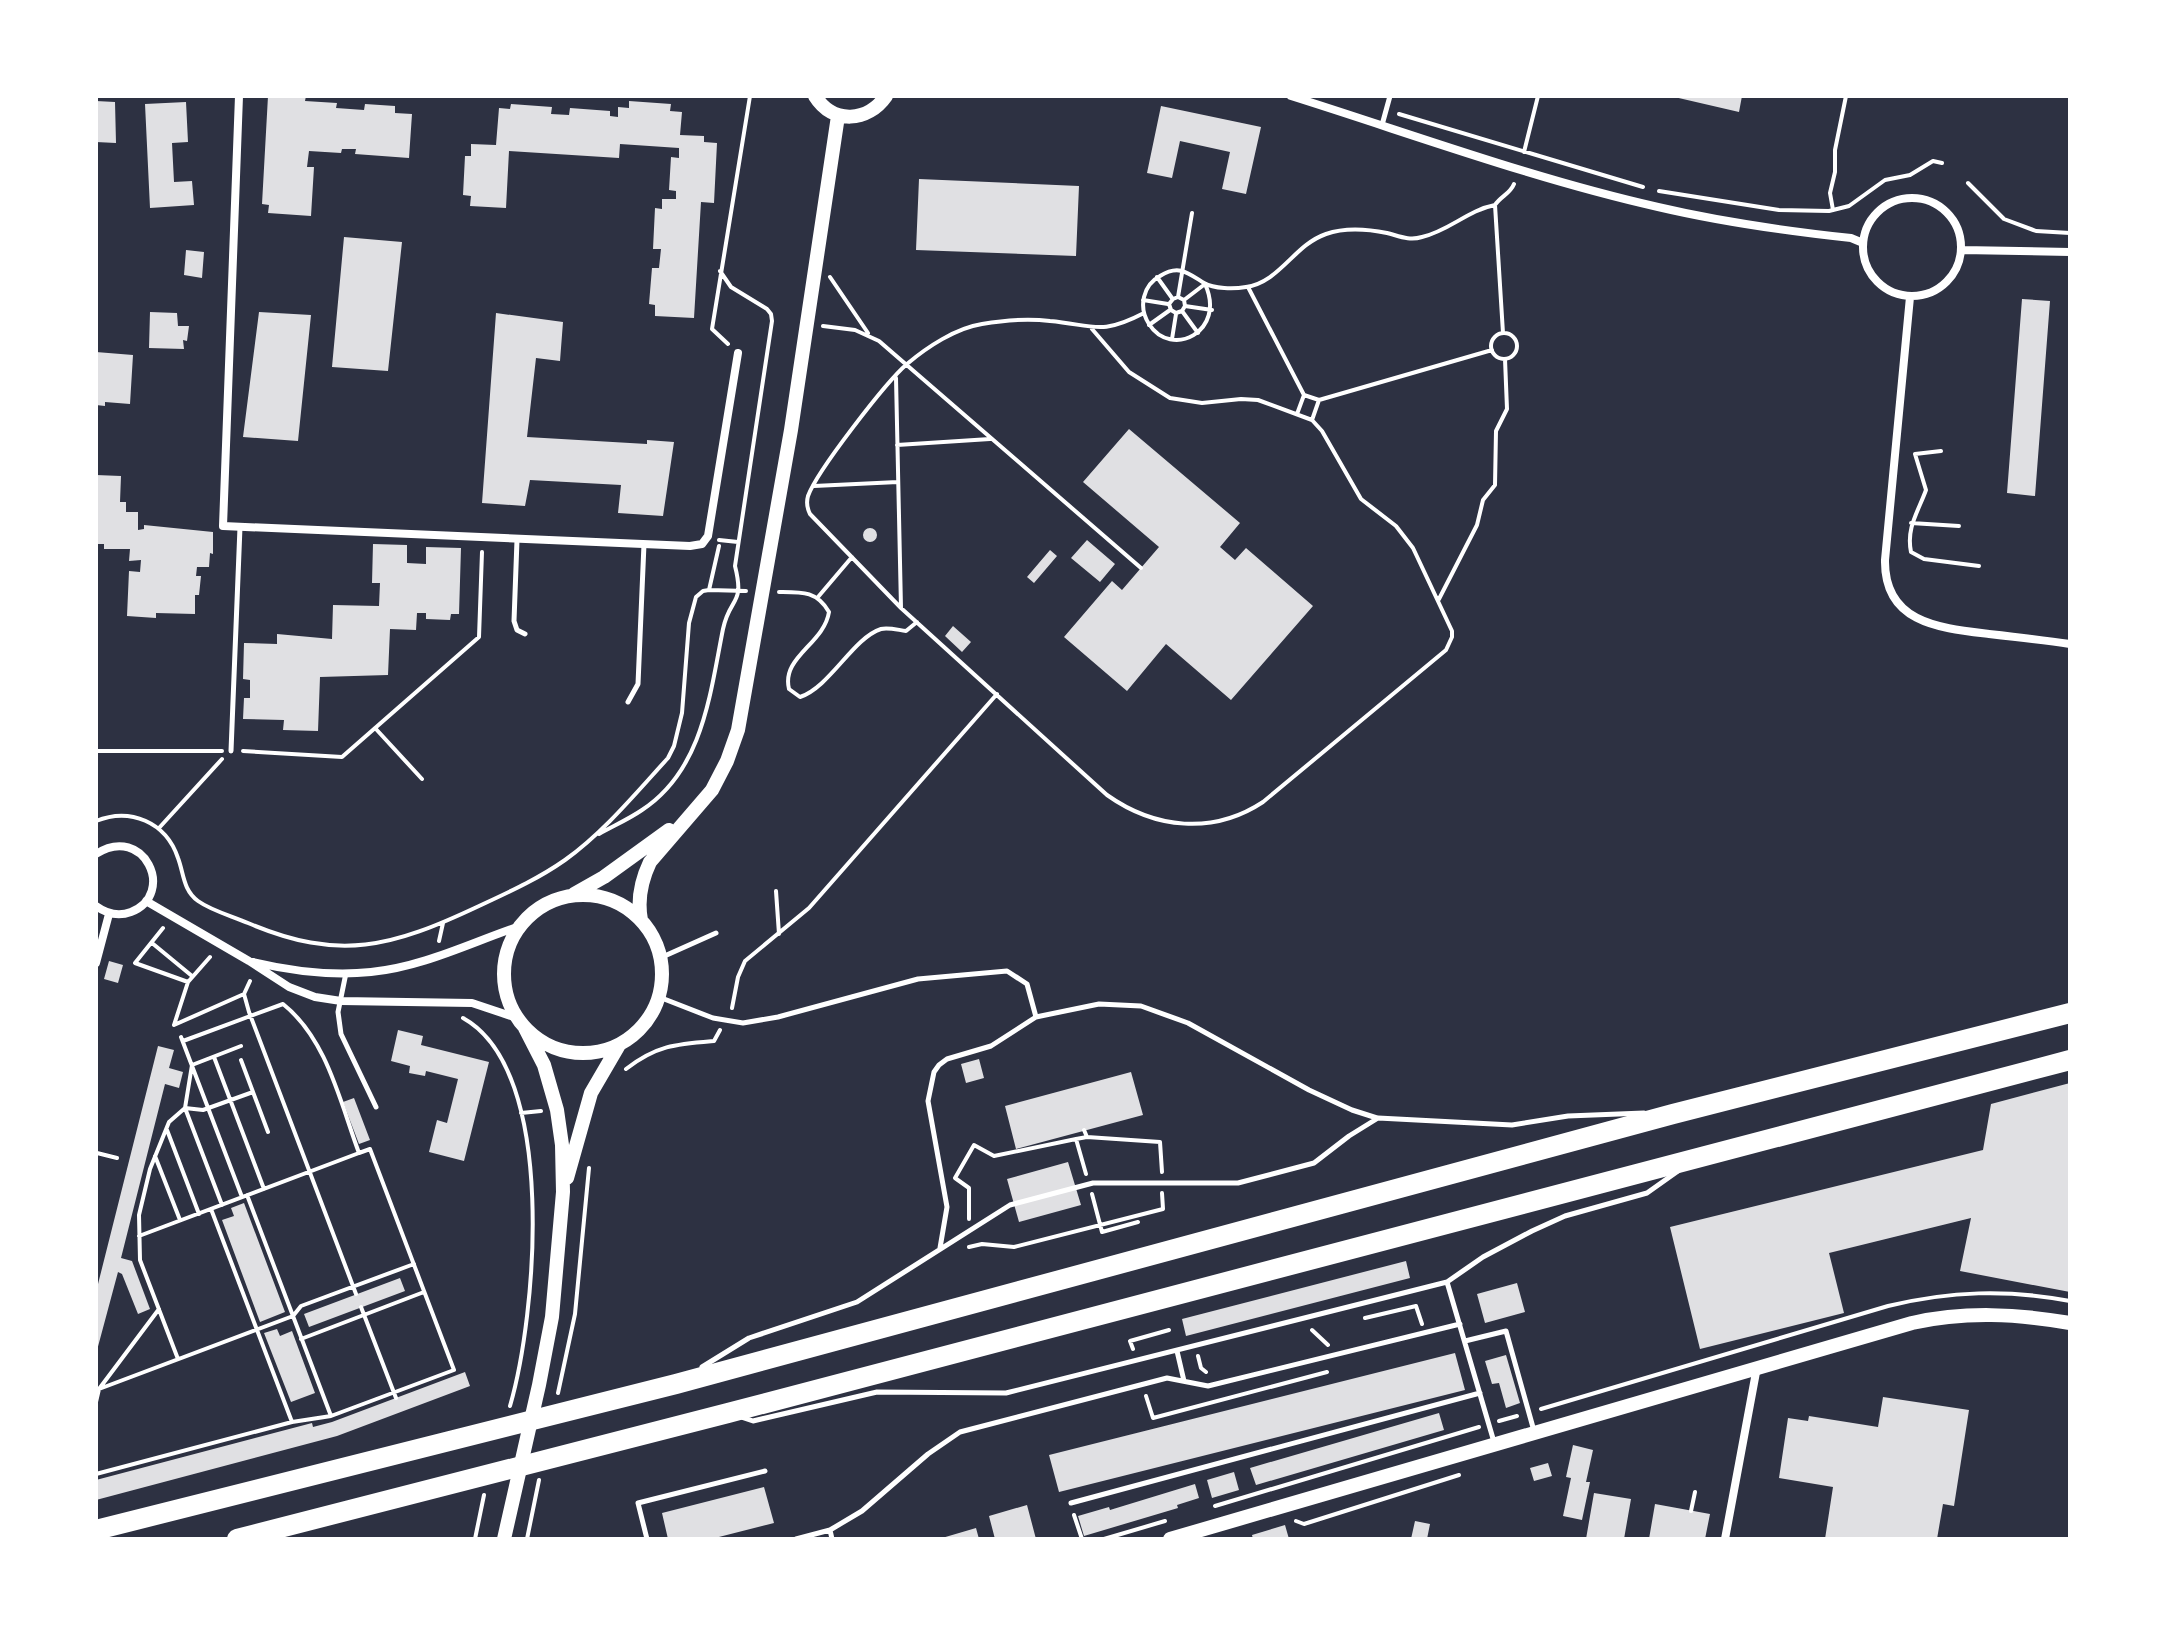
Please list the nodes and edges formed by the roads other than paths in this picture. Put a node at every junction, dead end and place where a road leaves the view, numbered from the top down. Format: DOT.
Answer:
graph roads {
  1 [pos="239,96"];
  2 [pos="815,96"];
  3 [pos="886,96"];
  4 [pos="1291,96"];
  5 [pos="1390,96"];
  6 [pos="838,116"];
  7 [pos="1382,125"];
  8 [pos="1863,243"];
  9 [pos="1962,250"];
  10 [pos="2070,252"];
  11 [pos="1910,297"];
  12 [pos="738,353"];
  13 [pos="240,526"];
  14 [pos="518,539"];
  15 [pos="644,544"];
  16 [pos="525,634"];
  17 [pos="2070,644"];
  18 [pos="628,702"];
  19 [pos="231,751"];
  20 [pos="701,805"];
  21 [pos="96,854"];
  22 [pos="570,896"];
  23 [pos="146,901"];
  24 [pos="96,906"];
  25 [pos="109,914"];
  26 [pos="641,920"];
  27 [pos="520,926"];
  28 [pos="716,933"];
  29 [pos="660,958"];
  30 [pos="249,961"];
  31 [pos="96,963"];
  32 [pos="346,973"];
  33 [pos="659,997"];
  34 [pos="341,1001"];
  35 [pos="2070,1013"];
  36 [pos="1036,1017"];
  37 [pos="521,1023"];
  38 [pos="619,1045"];
  39 [pos="2070,1060"];
  40 [pos="376,1107"];
  41 [pos="1673,1114"];
  42 [pos="1378,1118"];
  43 [pos="1702,1155"];
  44 [pos="563,1192"];
  45 [pos="940,1248"];
  46 [pos="1447,1282"];
  47 [pos="2070,1323"];
  48 [pos="1460,1324"];
  49 [pos="1465,1341"];
  50 [pos="1177,1351"];
  51 [pos="1757,1367"];
  52 [pos="1184,1381"];
  53 [pos="676,1384"];
  54 [pos="1480,1393"];
  55 [pos="728,1413"];
  56 [pos="1534,1432"];
  57 [pos="1495,1444"];
  58 [pos="765,1471"];
  59 [pos="1071,1503"];
  60 [pos="96,1530"];
  61 [pos="830,1530"];
  62 [pos="237,1539"];
  63 [pos="504,1539"];
  64 [pos="647,1539"];
  65 [pos="796,1539"];
  66 [pos="832,1539"];
  67 [pos="1170,1539"];
  68 [pos="1725,1539"];
  1 -- 13 [label="street"];
  2 -- 6 [label="street"];
  3 -- 6 [label="street"];
  4 -- 7 [label="street"];
  5 -- 7 [label="lane"];
  6 -- 20 [label="street"];
  7 -- 8 [label="street"];
  8 -- 9 [label="street"];
  8 -- 11 [label="street"];
  9 -- 10 [label="street"];
  9 -- 11 [label="street"];
  11 -- 17 [label="street"];
  12 -- 15 [label="street"];
  13 -- 14 [label="street"];
  13 -- 19 [label="lane"];
  14 -- 15 [label="street"];
  14 -- 16 [label="lane"];
  15 -- 18 [label="lane"];
  20 -- 22 [label="street"];
  20 -- 26 [label="street"];
  21 -- 23 [label="street"];
  22 -- 26 [label="street"];
  22 -- 27 [label="street"];
  23 -- 25 [label="street"];
  23 -- 30 [label="street"];
  24 -- 25 [label="street"];
  25 -- 31 [label="street"];
  26 -- 29 [label="street"];
  27 -- 32 [label="street"];
  27 -- 37 [label="street"];
  28 -- 29 [label="lane"];
  29 -- 33 [label="street"];
  30 -- 32 [label="street"];
  30 -- 34 [label="street"];
  32 -- 34 [label="lane"];
  33 -- 36 [label="lane"];
  33 -- 38 [label="street"];
  34 -- 37 [label="street"];
  34 -- 40 [label="lane"];
  35 -- 41 [label="highway"];
  36 -- 42 [label="lane"];
  36 -- 45 [label="lane"];
  37 -- 38 [label="street"];
  37 -- 44 [label="street"];
  38 -- 44 [label="street"];
  39 -- 43 [label="highway"];
  41 -- 42 [label="lane"];
  41 -- 53 [label="highway"];
  42 -- 45 [label="lane"];
  43 -- 46 [label="lane"];
  43 -- 55 [label="highway"];
  44 -- 63 [label="street"];
  45 -- 53 [label="lane"];
  46 -- 48 [label="lane"];
  46 -- 50 [label="lane"];
  47 -- 51 [label="street"];
  48 -- 49 [label="lane"];
  48 -- 52 [label="lane"];
  49 -- 54 [label="lane"];
  49 -- 56 [label="lane"];
  50 -- 52 [label="lane"];
  50 -- 55 [label="lane"];
  51 -- 56 [label="street"];
  51 -- 68 [label="street"];
  52 -- 61 [label="lane"];
  53 -- 60 [label="highway"];
  54 -- 57 [label="lane"];
  54 -- 59 [label="lane"];
  55 -- 62 [label="highway"];
  56 -- 57 [label="street"];
  57 -- 67 [label="street"];
  58 -- 64 [label="lane"];
  61 -- 65 [label="lane"];
  61 -- 66 [label="lane"];
}
